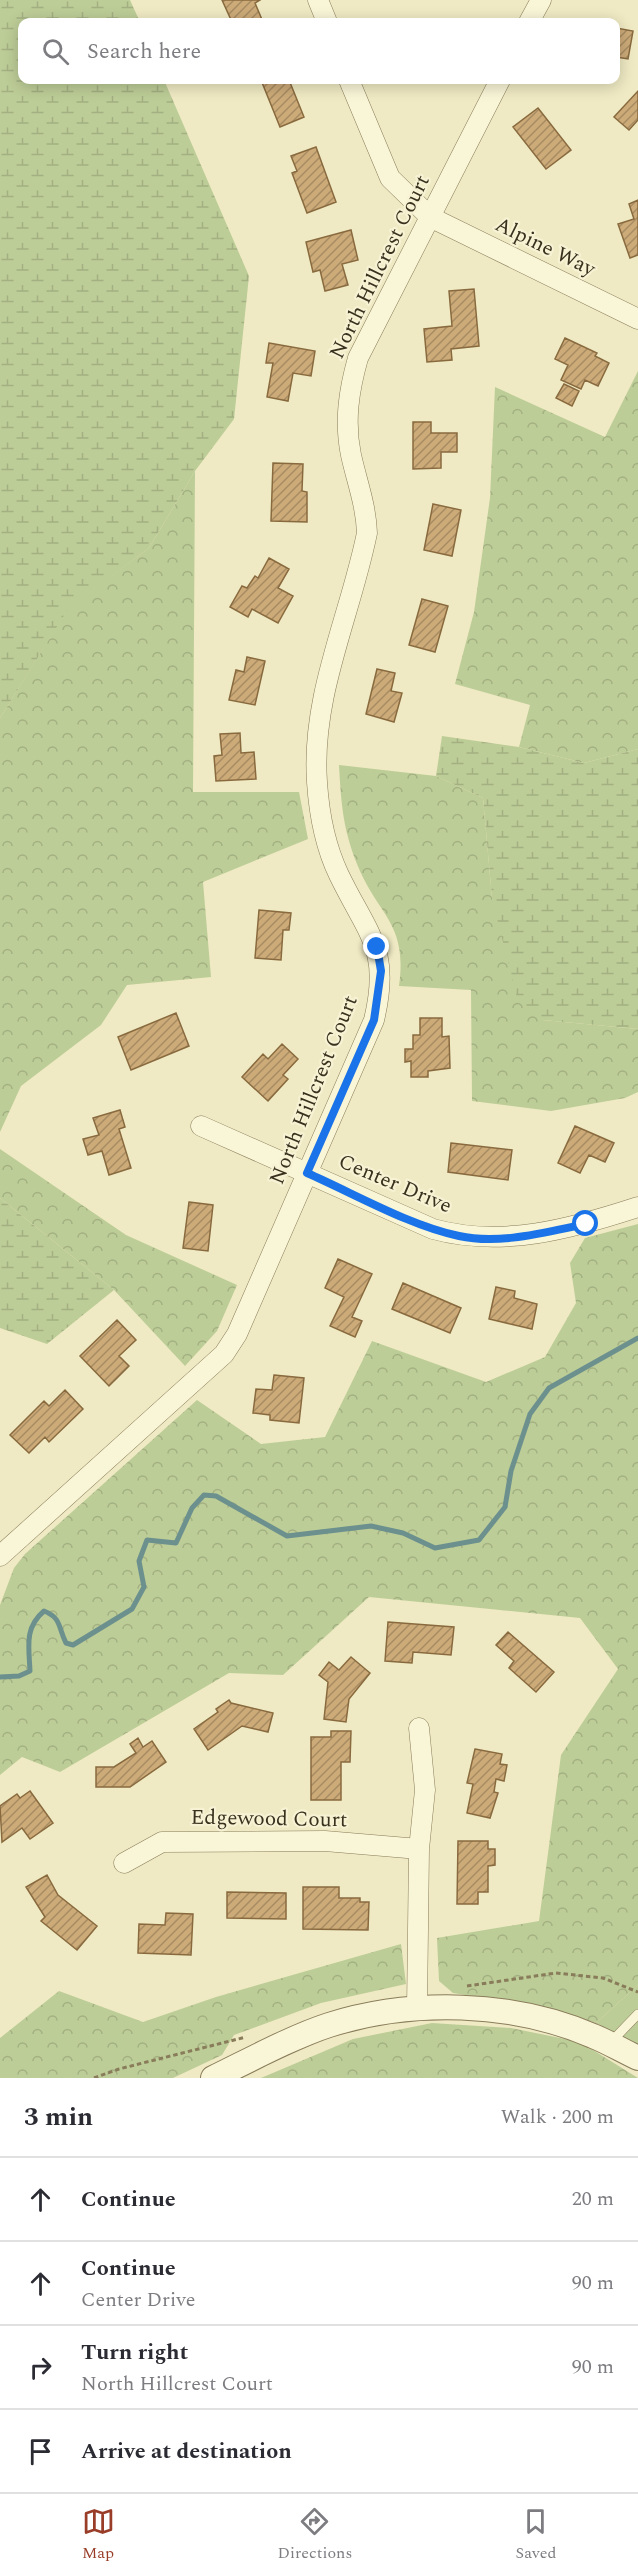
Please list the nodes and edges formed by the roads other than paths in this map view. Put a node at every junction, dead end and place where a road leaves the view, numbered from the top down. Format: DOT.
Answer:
graph roads {
  1 [pos="318,0"];
  2 [pos="541,0"];
  3 [pos="325,18"];
  4 [pos="531,18"];
  5 [pos="351,84"];
  6 [pos="498,84"];
  7 [pos="430,217"];
  8 [pos="638,319"];
  9 [pos="201,1126"];
  10 [pos="307,1173"];
  11 [pos="638,1208"];
  12 [pos="0,1556"];
  13 [pos="419,1728"];
  14 [pos="419,1849"];
  15 [pos="124,1863"];
  16 [pos="417,2009"];
  17 [pos="638,2014"];
  18 [pos="609,2044"];
  19 [pos="638,2058"];
  20 [pos="213,2078"];
  1 -- 3 [label="street"];
  2 -- 4 [label="street"];
  5 -- 7 [label="street, Alpine Way"];
  6 -- 7 [label="street, North Hillcrest Court"];
  7 -- 8 [label="street, Alpine Way"];
  7 -- 10 [label="street, North Hillcrest Court"];
  9 -- 10 [label="street, Center Drive"];
  10 -- 11 [label="street, Center Drive"];
  10 -- 12 [label="street, North Hillcrest Court"];
  13 -- 14 [label="street"];
  14 -- 15 [label="street, Edgewood Court"];
  14 -- 16 [label="street"];
  16 -- 18 [label="street"];
  16 -- 20 [label="street"];
  17 -- 18 [label="lane"];
  18 -- 19 [label="street"];
}
